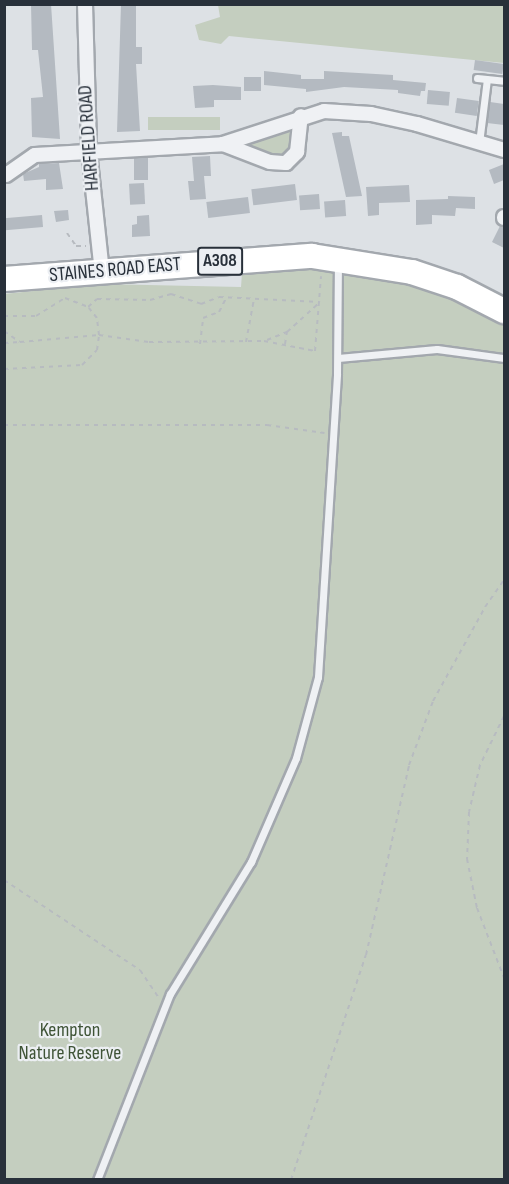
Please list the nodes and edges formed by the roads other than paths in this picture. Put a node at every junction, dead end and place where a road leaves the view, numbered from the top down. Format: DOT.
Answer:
graph roads {
  1 [pos="85,4"];
  2 [pos="477,78"];
  3 [pos="487,79"];
  4 [pos="504,81"];
  5 [pos="301,116"];
  6 [pos="224,144"];
  7 [pos="479,146"];
  8 [pos="504,150"];
  9 [pos="89,151"];
  10 [pos="6,175"];
  11 [pos="339,258"];
  12 [pos="102,272"];
  13 [pos="4,279"];
  14 [pos="504,311"];
  15 [pos="338,358"];
  16 [pos="504,358"];
  17 [pos="98,1179"];
  1 -- 9 [label="street, HARFIELD ROAD"];
  2 -- 3 [label="lane"];
  3 -- 4 [label="lane"];
  3 -- 7 [label="lane"];
  5 -- 6 [label="street"];
  5 -- 6 [label="street"];
  5 -- 7 [label="street"];
  6 -- 9 [label="street"];
  7 -- 8 [label="street"];
  9 -- 10 [label="street"];
  9 -- 12 [label="street, HARFIELD ROAD"];
  11 -- 12 [label="highway, STAINES ROAD EAST / A308"];
  11 -- 14 [label="highway, STAINES ROAD EAST / A308"];
  11 -- 15 [label="lane"];
  12 -- 13 [label="highway, STAINES ROAD EAST / A308"];
  15 -- 16 [label="lane"];
  15 -- 17 [label="lane"];
}
